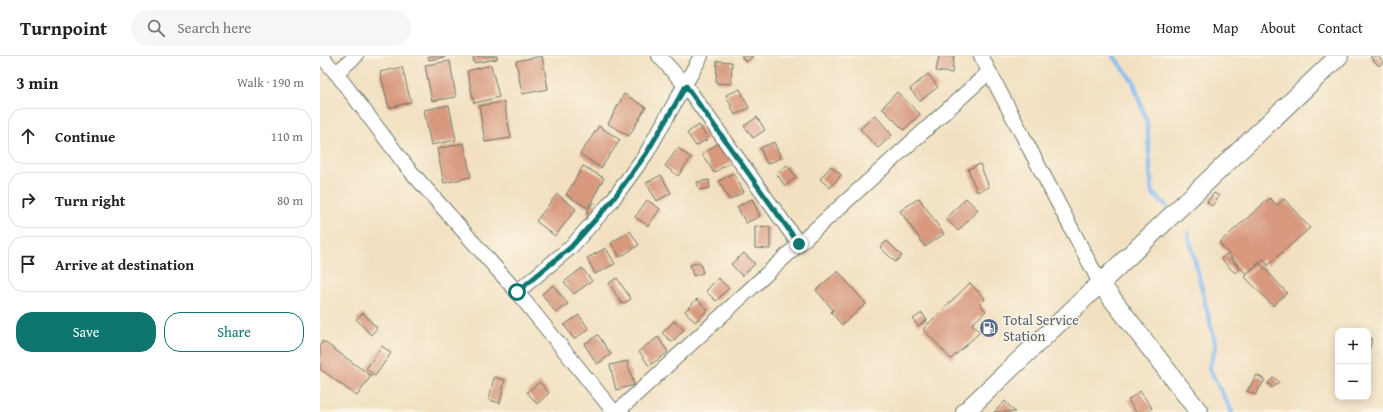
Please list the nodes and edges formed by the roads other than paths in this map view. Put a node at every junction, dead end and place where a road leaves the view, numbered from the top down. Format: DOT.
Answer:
graph roads {
  1 [pos="321,56"];
  2 [pos="356,56"];
  3 [pos="659,56"];
  4 [pos="701,56"];
  5 [pos="981,56"];
  6 [pos="1339,56"];
  7 [pos="989,72"];
  8 [pos="336,73"];
  9 [pos="686,86"];
  10 [pos="799,244"];
  11 [pos="1100,283"];
  12 [pos="517,292"];
  13 [pos="614,412"];
  14 [pos="617,412"];
  15 [pos="965,412"];
  16 [pos="1199,412"];
  1 -- 8 [label="street"];
  2 -- 8 [label="street"];
  3 -- 9 [label="street"];
  4 -- 9 [label="street"];
  5 -- 7 [label="street"];
  6 -- 11 [label="street"];
  7 -- 10 [label="street"];
  7 -- 11 [label="street"];
  8 -- 12 [label="street"];
  9 -- 10 [label="street"];
  9 -- 12 [label="street"];
  10 -- 14 [label="street"];
  11 -- 15 [label="street"];
  11 -- 16 [label="street"];
  12 -- 13 [label="street"];
}
